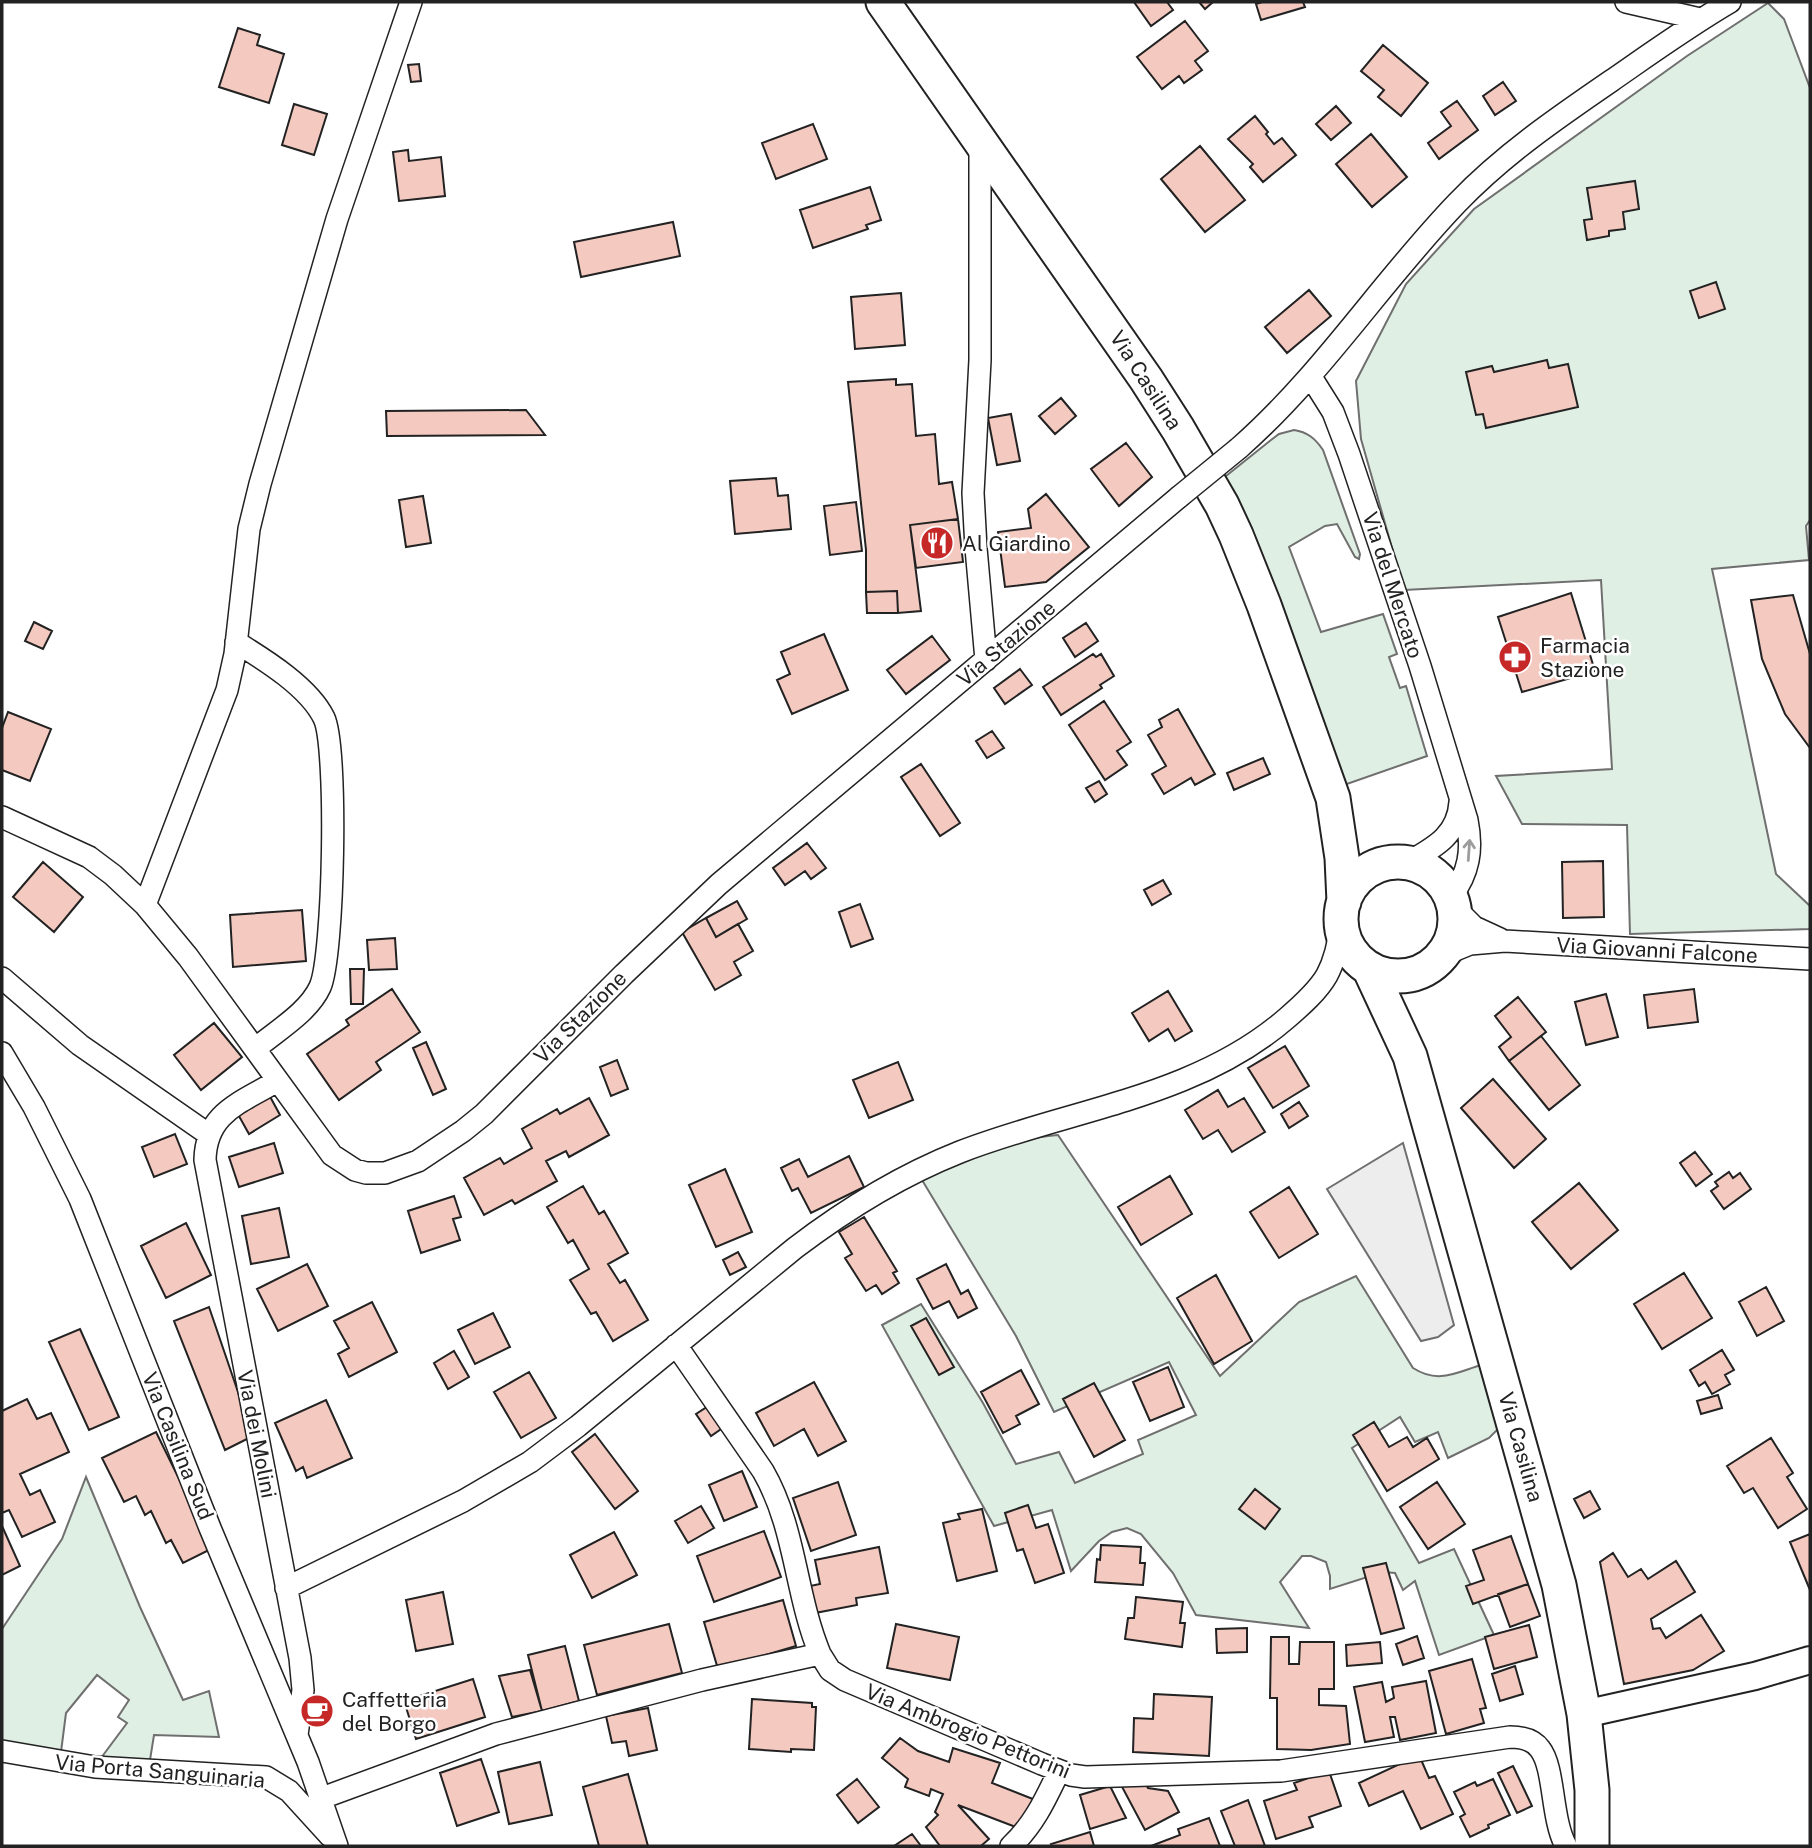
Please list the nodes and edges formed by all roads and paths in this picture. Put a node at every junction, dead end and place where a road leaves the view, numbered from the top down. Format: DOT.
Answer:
graph roads {
  1 [pos="411,2"];
  2 [pos="883,2"];
  3 [pos="1626,2"];
  4 [pos="1730,2"];
  5 [pos="1700,19"];
  6 [pos="980,143"];
  7 [pos="1311,377"];
  8 [pos="236,642"];
  9 [pos="986,660"];
  10 [pos="1333,799"];
  11 [pos="1460,800"];
  12 [pos="2,817"];
  13 [pos="1399,863"];
  14 [pos="1452,902"];
  15 [pos="145,905"];
  16 [pos="1343,913"];
  17 [pos="1505,942"];
  18 [pos="1810,959"];
  19 [pos="1438,960"];
  20 [pos="1366,966"];
  21 [pos="1326,977"];
  22 [pos="2,978"];
  23 [pos="255,1049"];
  24 [pos="1410,1056"];
  25 [pos="5,1063"];
  26 [pos="277,1081"];
  27 [pos="208,1134"];
  28 [pos="677,1345"];
  29 [pos="286,1588"];
  30 [pos="820,1654"];
  31 [pos="1810,1660"];
  32 [pos="1584,1714"];
  33 [pos="297,1735"];
  34 [pos="2,1751"];
  35 [pos="1059,1771"];
  36 [pos="322,1798"];
  37 [pos="336,1844"];
  38 [pos="1011,1846"];
  39 [pos="1566,1846"];
  40 [pos="1592,1846"];
  1 -- 8 [label="street"];
  2 -- 6 [label="main road, Via Casilina"];
  3 -- 5 [label="street"];
  4 -- 5 [label="street, Via Stazione"];
  5 -- 7 [label="street, Via Stazione"];
  6 -- 9 [label="street"];
  6 -- 10 [label="main road, Via Casilina"];
  7 -- 9 [label="street, Via Stazione, bridge"];
  7 -- 11 [label="street, Via del Mercato"];
  8 -- 15 [label="street"];
  8 -- 23 [label="street"];
  9 -- 26 [label="street, Via Stazione"];
  10 -- 13 [label="main road, Via Casilina"];
  10 -- 16 [label="main road, Via Casilina"];
  11 -- 13 [label="street"];
  14 -- 11 [label="street, Via del Mercato, one-way"];
  12 -- 15 [label="street, Via Stazione"];
  13 -- 14 [label="main road"];
  13 -- 16 [label="main road"];
  14 -- 17 [label="street, Via Giovanni Falcone"];
  14 -- 19 [label="main road"];
  15 -- 23 [label="street, Via Stazione"];
  16 -- 20 [label="main road"];
  16 -- 21 [label="street"];
  17 -- 18 [label="street, Via Giovanni Falcone"];
  17 -- 19 [label="street, Via Giovanni Falcone"];
  19 -- 20 [label="main road"];
  19 -- 24 [label="main road, Via Casilina"];
  20 -- 21 [label="street"];
  20 -- 24 [label="main road, Via Casilina"];
  21 -- 28 [label="street"];
  22 -- 27 [label="street"];
  23 -- 26 [label="street, Via Stazione"];
  24 -- 32 [label="main road, Via Casilina"];
  25 -- 33 [label="street, Via Casilina Sud"];
  26 -- 27 [label="street"];
  27 -- 29 [label="street, Via dei Molini"];
  28 -- 29 [label="street"];
  28 -- 30 [label="street"];
  29 -- 33 [label="street, Via dei Molini"];
  30 -- 35 [label="street, Via Ambrogio Pettorini"];
  30 -- 36 [label="street"];
  31 -- 32 [label="street"];
  32 -- 40 [label="main road, Via Casilina"];
  33 -- 36 [label="street, Via Casilina Sud"];
  34 -- 37 [label="street, Via Porta Sanguinaria"];
  35 -- 38 [label="street"];
  35 -- 39 [label="street, Via Ambrogio Pettorini"];
  36 -- 37 [label="street, Via Casilina Sud"];
}
